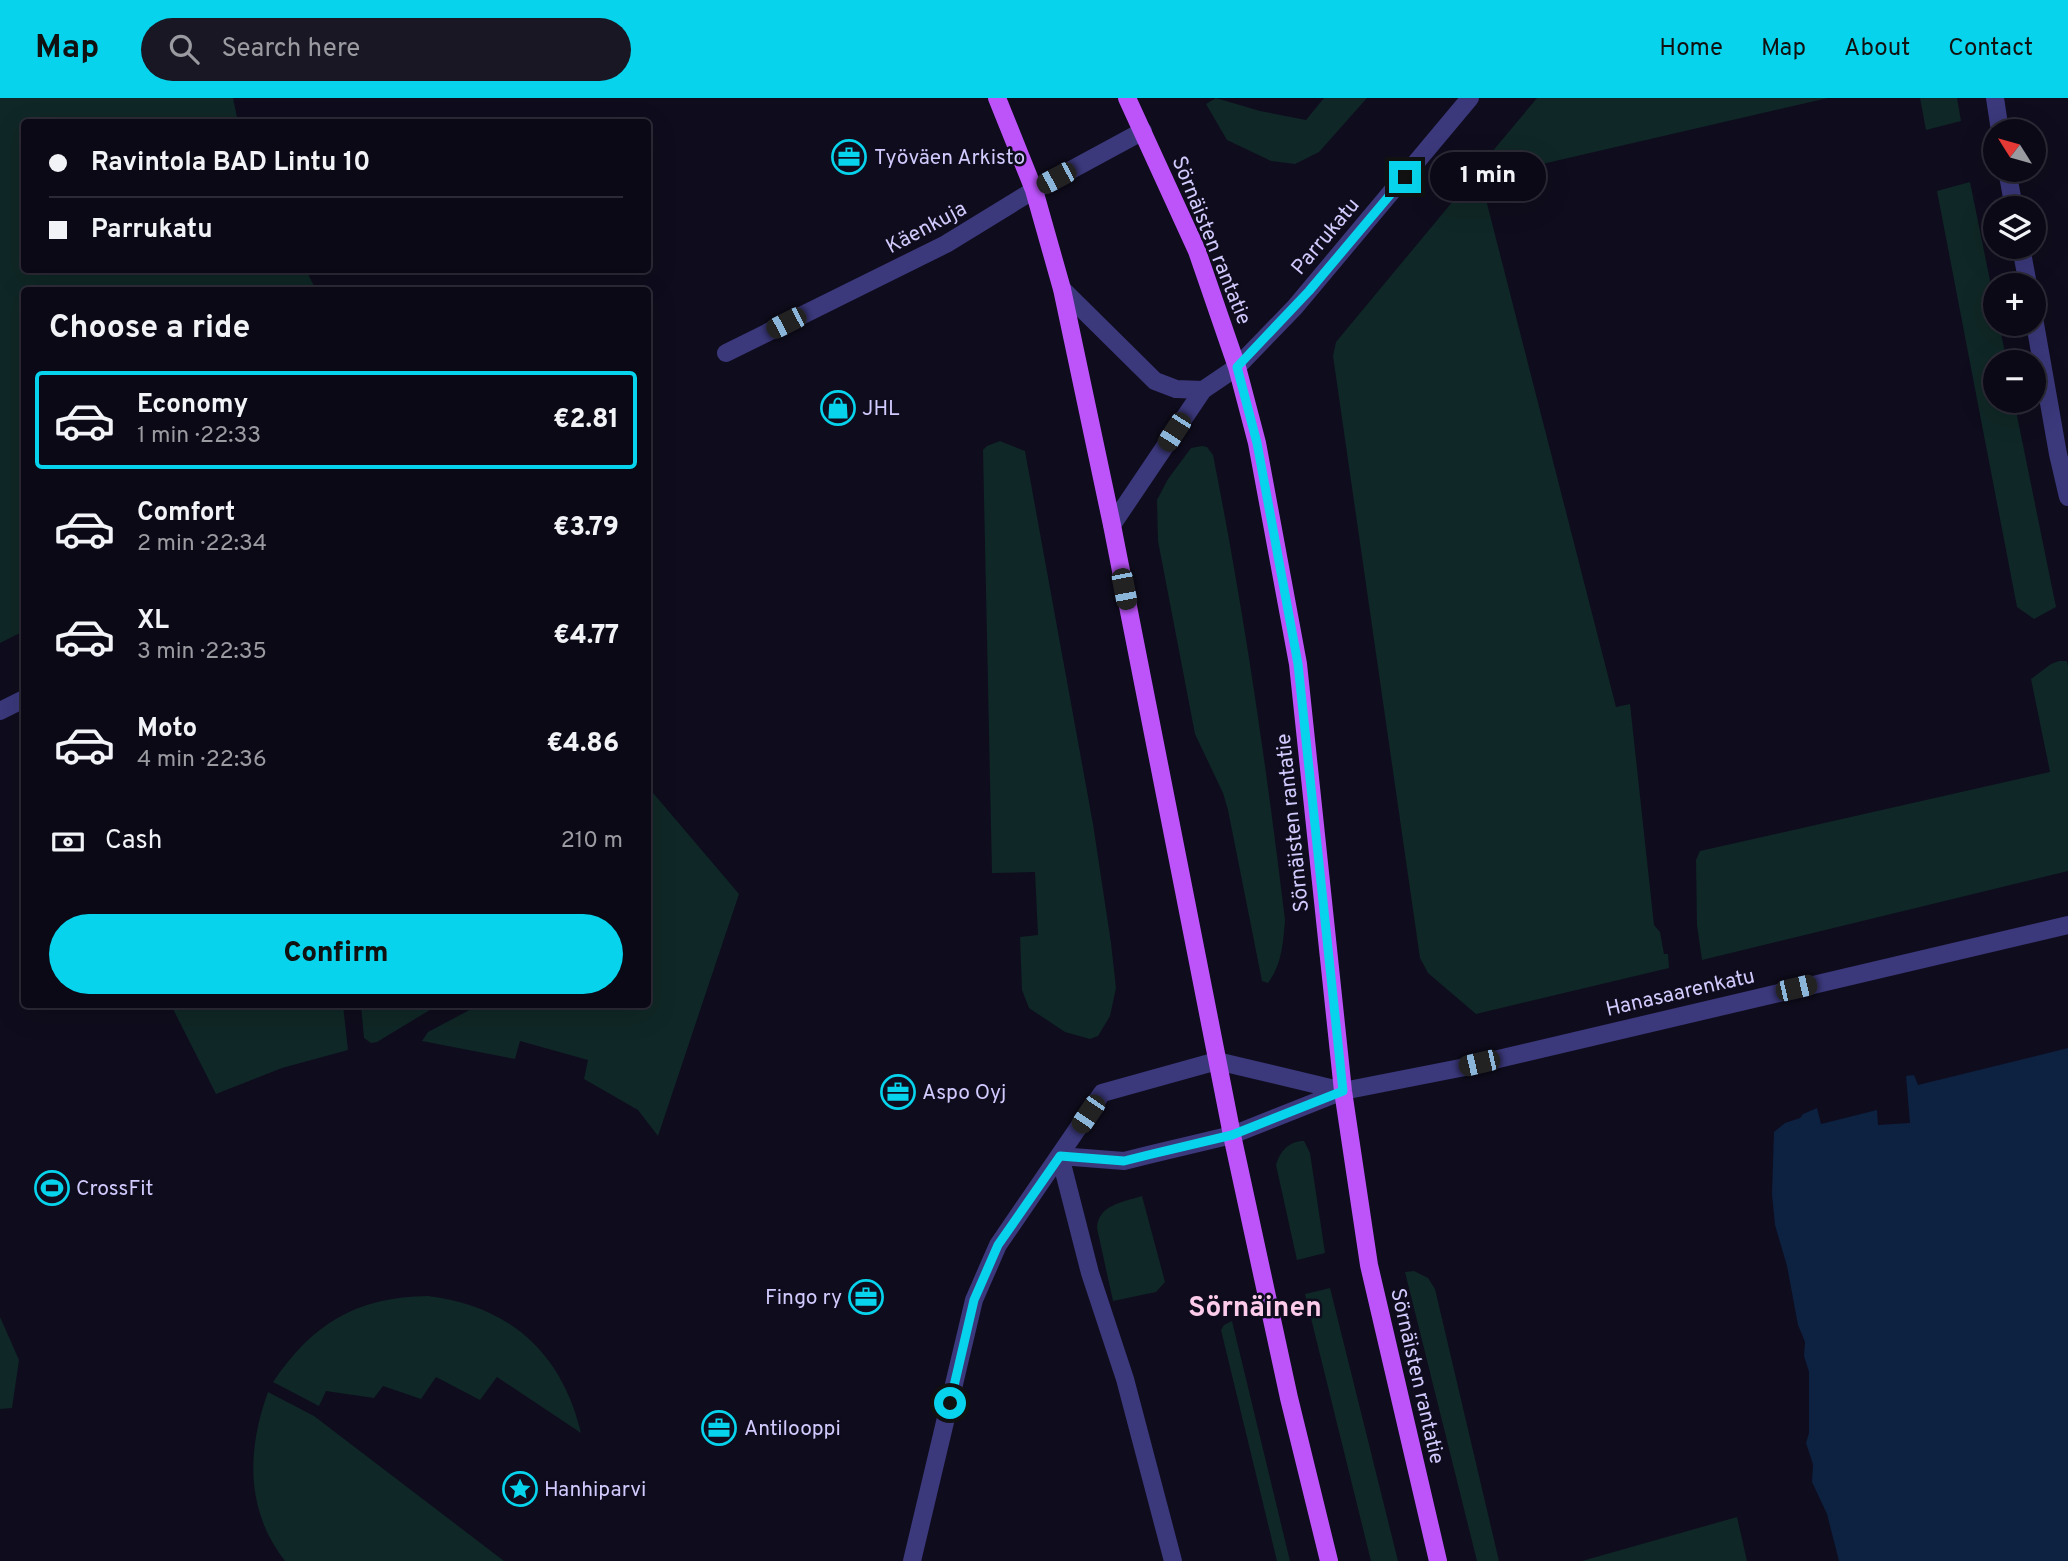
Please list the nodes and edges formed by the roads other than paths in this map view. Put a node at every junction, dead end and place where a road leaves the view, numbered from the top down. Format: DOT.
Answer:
graph roads {
  1 [pos="997,98"];
  2 [pos="1127,98"];
  3 [pos="1470,98"];
  4 [pos="1995,98"];
  5 [pos="1998,119"];
  6 [pos="1143,131"];
  7 [pos="1034,190"];
  8 [pos="1062,289"];
  9 [pos="2037,336"];
  10 [pos="726,353"];
  11 [pos="1237,367"];
  12 [pos="1203,390"];
  13 [pos="2068,498"];
  14 [pos="1112,525"];
  15 [pos="21,700"];
  16 [pos="0,711"];
  17 [pos="2068,925"];
  18 [pos="1217,1061"];
  19 [pos="1343,1091"];
  20 [pos="1232,1135"];
  21 [pos="1060,1156"];
  22 [pos="912,1561"];
  23 [pos="1173,1561"];
  24 [pos="1329,1561"];
  25 [pos="1438,1561"];
  1 -- 7 [label="main road"];
  2 -- 6 [label="main road, Sörnäisten rantatie"];
  3 -- 11 [label="street, Parrukatu"];
  4 -- 5 [label="street"];
  6 -- 7 [label="street, Käenkuja"];
  6 -- 11 [label="main road, Sörnäisten rantatie"];
  7 -- 8 [label="main road"];
  7 -- 10 [label="street, Käenkuja"];
  8 -- 12 [label="street"];
  8 -- 14 [label="main road"];
  9 -- 13 [label="street"];
  11 -- 12 [label="street, Parrukatu"];
  11 -- 19 [label="main road, Sörnäisten rantatie"];
  12 -- 14 [label="street, Parrukatu"];
  14 -- 18 [label="main road"];
  15 -- 16 [label="street"];
  17 -- 19 [label="street, Hanasaarenkatu"];
  18 -- 19 [label="street"];
  18 -- 20 [label="main road"];
  18 -- 21 [label="street"];
  19 -- 20 [label="street"];
  19 -- 25 [label="main road, Sörnäisten rantatie"];
  20 -- 21 [label="street"];
  20 -- 24 [label="main road"];
  21 -- 22 [label="street"];
  21 -- 23 [label="street"];
}
